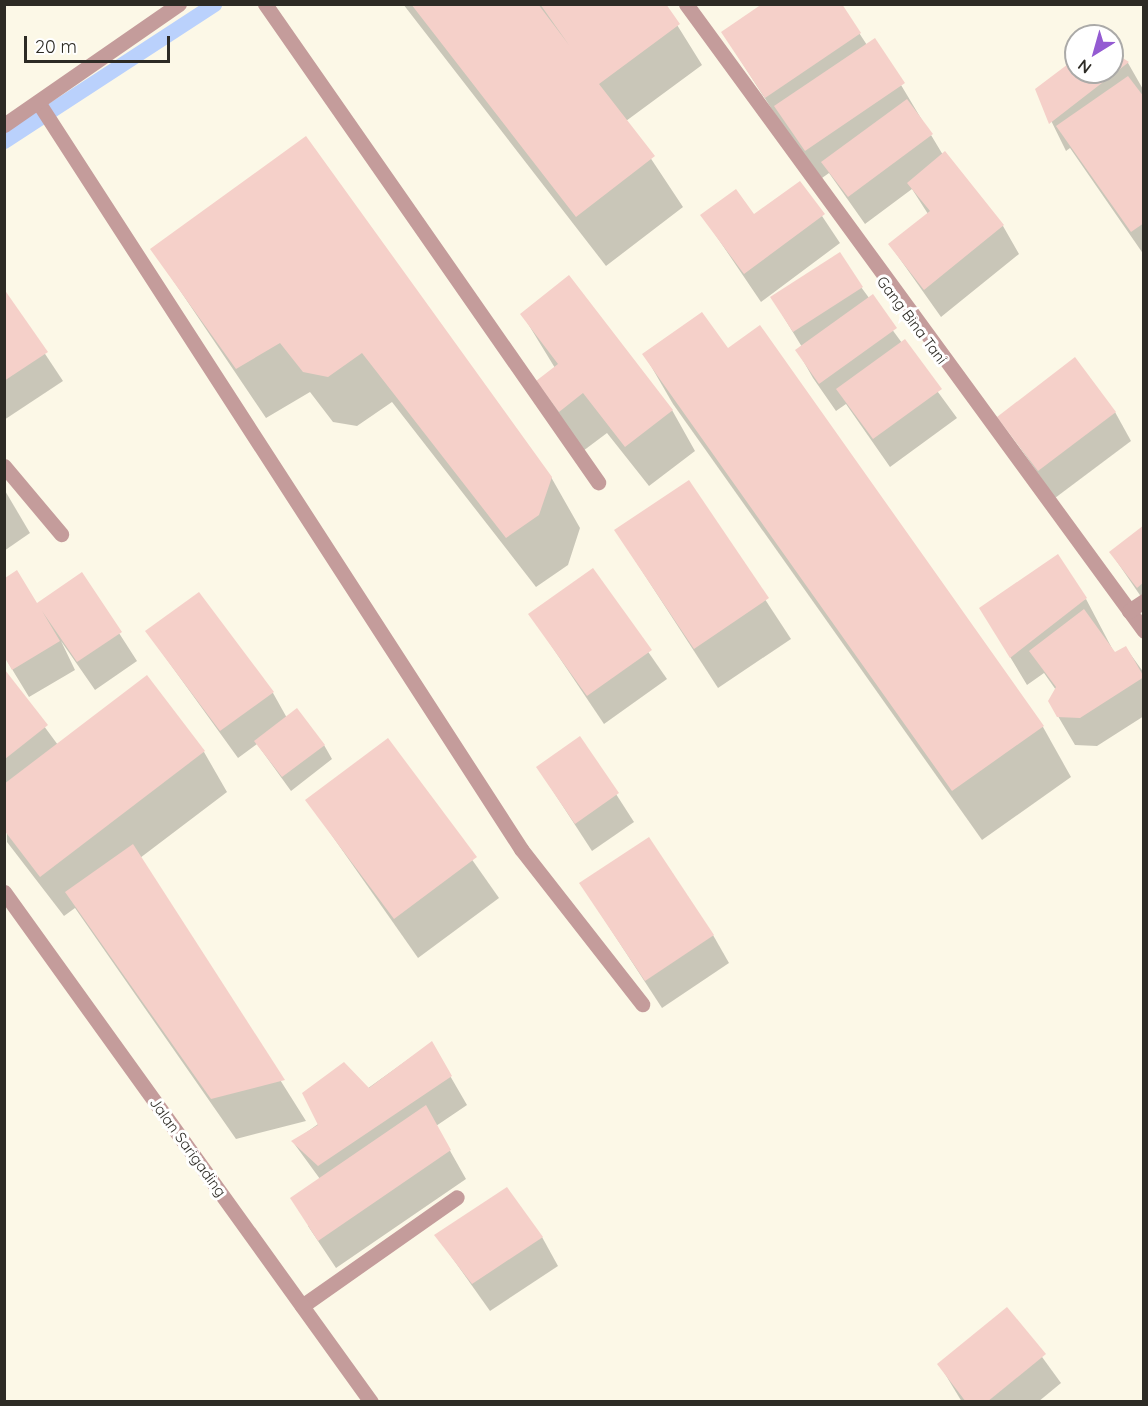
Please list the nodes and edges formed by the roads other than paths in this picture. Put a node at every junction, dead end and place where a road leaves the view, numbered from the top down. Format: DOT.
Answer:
graph roads {
  1 [pos="179,4"];
  2 [pos="265,4"];
  3 [pos="686,4"];
  4 [pos="38,102"];
  5 [pos="4,125"];
  6 [pos="4,466"];
  7 [pos="598,482"];
  8 [pos="61,534"];
  9 [pos="1143,601"];
  10 [pos="1130,611"];
  11 [pos="1143,631"];
  12 [pos="4,892"];
  13 [pos="642,1004"];
  14 [pos="457,1197"];
  15 [pos="302,1306"];
  16 [pos="371,1401"];
  1 -- 4 [label="street"];
  2 -- 7 [label="street"];
  3 -- 10 [label="street, Gang Bina Tani"];
  4 -- 5 [label="street"];
  4 -- 13 [label="street"];
  6 -- 8 [label="street"];
  9 -- 10 [label="street"];
  10 -- 11 [label="street, Gang Bina Tani"];
  12 -- 15 [label="street, Jalan Sarigading"];
  14 -- 15 [label="street"];
  15 -- 16 [label="street, Jalan Sarigading"];
}
